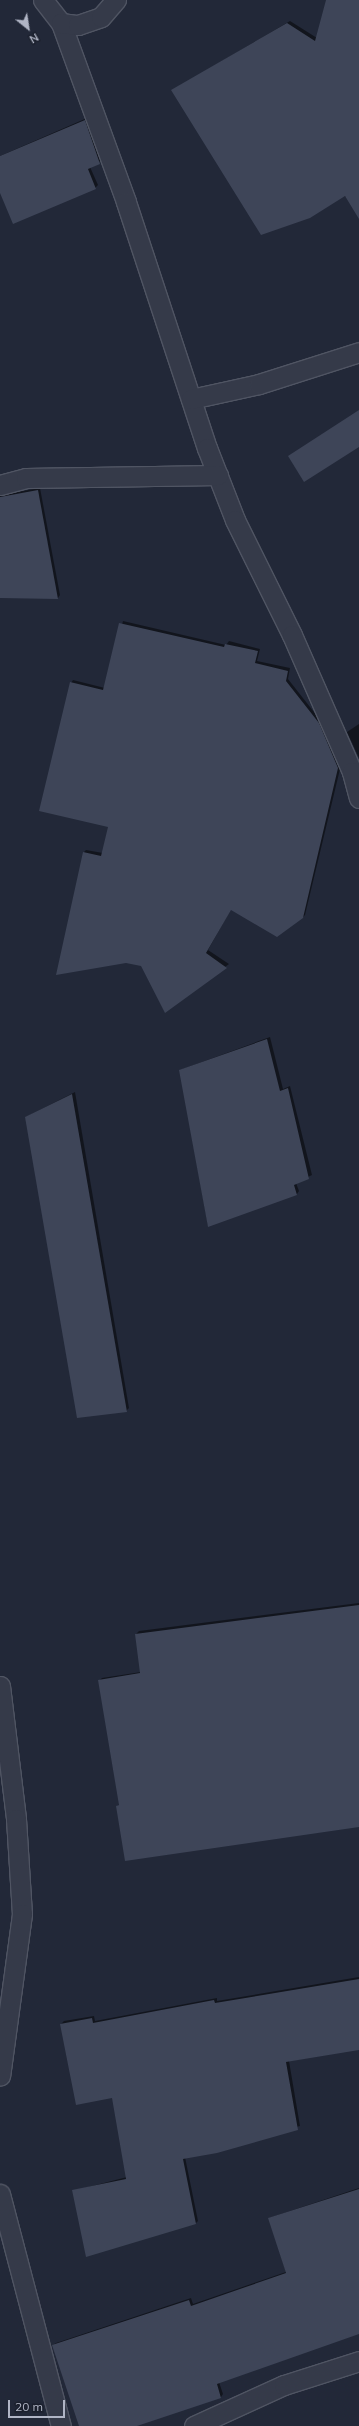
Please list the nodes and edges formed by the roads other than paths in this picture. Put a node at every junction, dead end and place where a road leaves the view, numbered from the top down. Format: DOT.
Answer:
graph roads {
  1 [pos="43,0"];
  2 [pos="116,0"];
  3 [pos="61,23"];
  4 [pos="359,352"];
  5 [pos="191,398"];
  6 [pos="218,475"];
  7 [pos="0,484"];
  8 [pos="359,798"];
  9 [pos="0,1686"];
  10 [pos="0,2076"];
  11 [pos="0,2194"];
  12 [pos="359,2361"];
  13 [pos="61,2426"];
  14 [pos="194,2426"];
  1 -- 3 [label="street"];
  2 -- 3 [label="street"];
  3 -- 5 [label="street"];
  4 -- 5 [label="street"];
  5 -- 6 [label="street"];
  6 -- 7 [label="street"];
  6 -- 8 [label="street"];
  9 -- 10 [label="street"];
  11 -- 13 [label="street"];
  12 -- 14 [label="street"];
}
